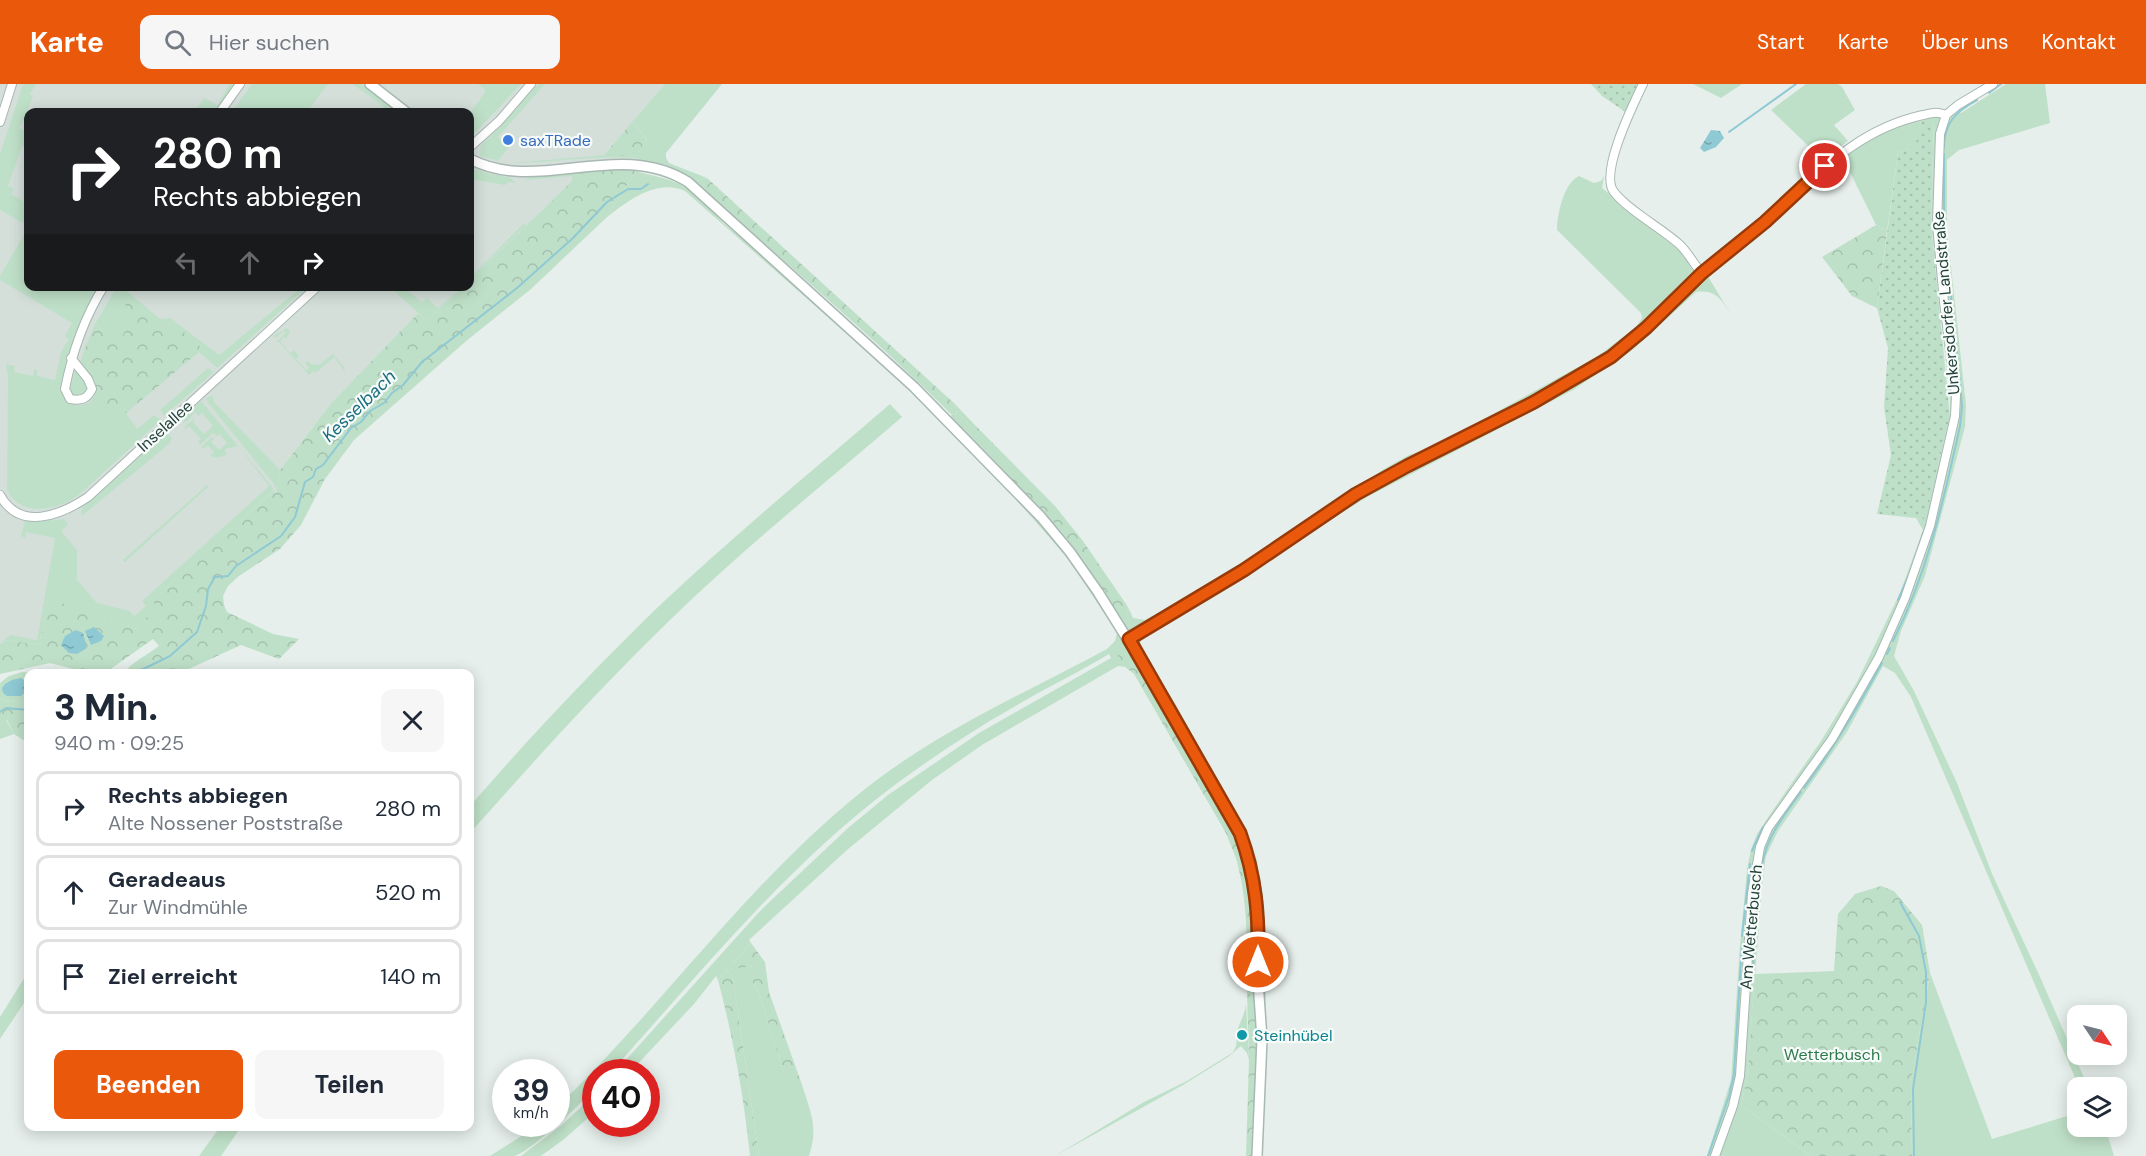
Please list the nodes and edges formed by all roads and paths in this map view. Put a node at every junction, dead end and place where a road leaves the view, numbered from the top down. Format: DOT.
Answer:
graph roads {
  1 [pos="12,84"];
  2 [pos="240,84"];
  3 [pos="370,84"];
  4 [pos="531,84"];
  5 [pos="1643,84"];
  6 [pos="1993,84"];
  7 [pos="223,108"];
  8 [pos="401,108"];
  9 [pos="1946,115"];
  10 [pos="0,122"];
  11 [pos="474,143"];
  12 [pos="474,161"];
  13 [pos="1702,273"];
  14 [pos="101,291"];
  15 [pos="313,291"];
  16 [pos="71,358"];
  17 [pos="0,495"];
  18 [pos="1129,639"];
  19 [pos="1879,657"];
  20 [pos="1257,1156"];
  21 [pos="1715,1156"];
  1 -- 10 [label="street"];
  2 -- 7 [label="street"];
  3 -- 8 [label="street"];
  4 -- 11 [label="street"];
  5 -- 13 [label="street"];
  6 -- 9 [label="street"];
  9 -- 13 [label="street"];
  9 -- 19 [label="street, Unkersdorfer Landstraße"];
  12 -- 18 [label="street"];
  13 -- 18 [label="street"];
  14 -- 16 [label="street"];
  15 -- 17 [label="street, Inselallee"];
  16 -- 16 [label="street"];
  18 -- 20 [label="street"];
  19 -- 21 [label="street, Am Wetterbusch"];
}
